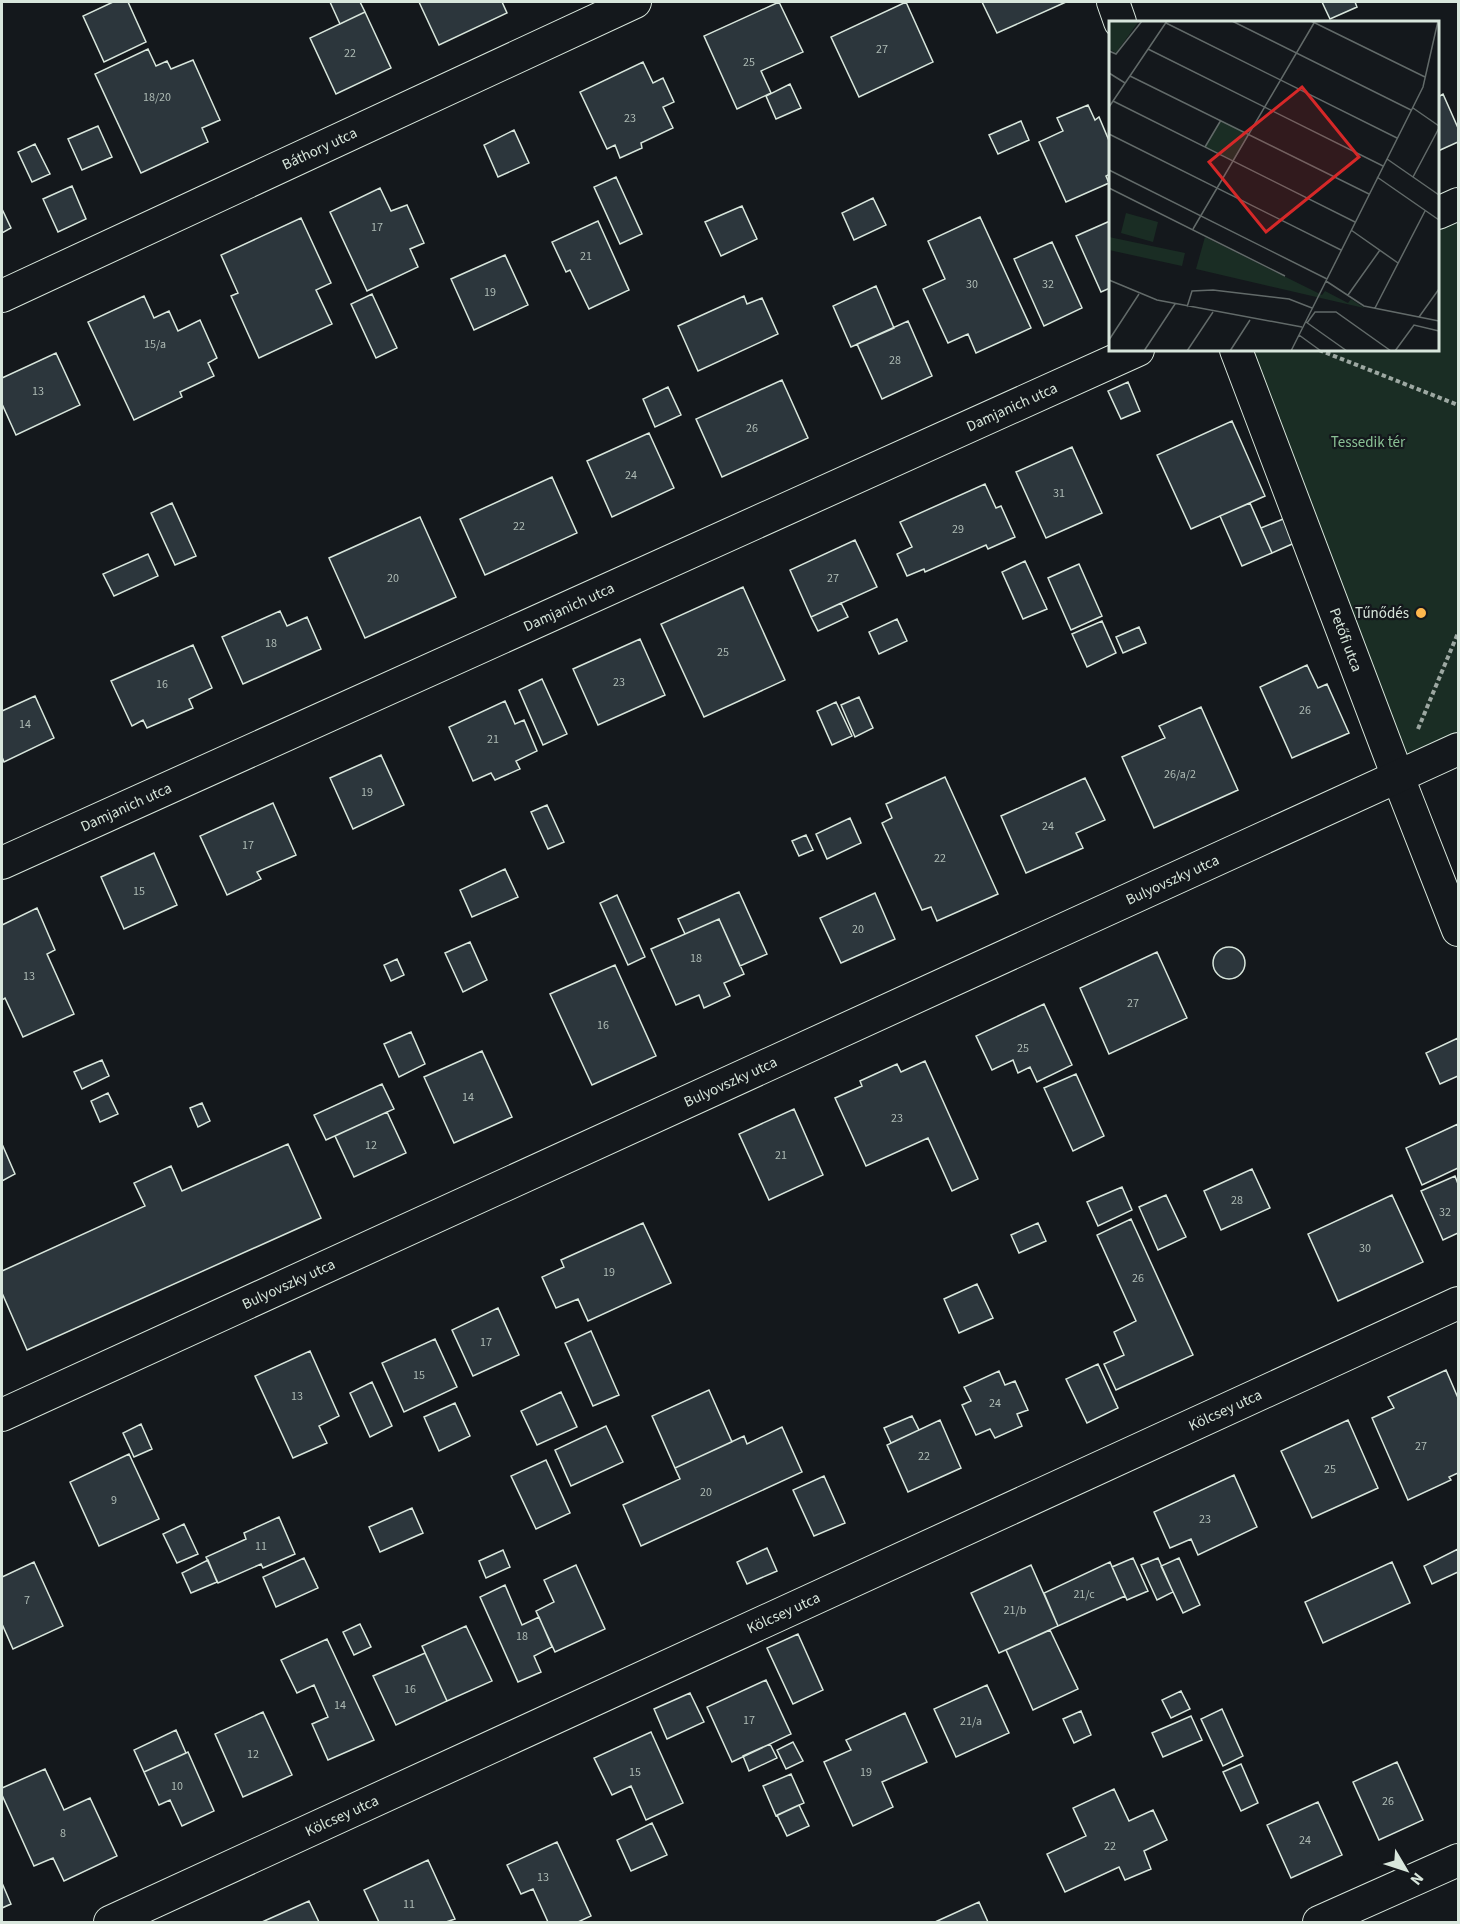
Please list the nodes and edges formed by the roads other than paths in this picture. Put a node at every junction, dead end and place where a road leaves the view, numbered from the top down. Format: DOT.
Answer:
graph roads {
  1 [pos="636,2"];
  2 [pos="1113,2"];
  3 [pos="1120,21"];
  4 [pos="1458,204"];
  5 [pos="1439,212"];
  6 [pos="2,296"];
  7 [pos="1135,351"];
  8 [pos="1236,351"];
  9 [pos="1458,749"];
  10 [pos="1398,777"];
  11 [pos="2,863"];
  12 [pos="1458,930"];
  13 [pos="1458,1303"];
  14 [pos="2,1415"];
  15 [pos="1458,1860"];
  16 [pos="110,1923"];
  17 [pos="1320,1923"];
  1 -- 6 [label="street, Báthory utca"];
  2 -- 3 [label="street"];
  4 -- 5 [label="street"];
  7 -- 11 [label="street, Damjanich utca"];
  8 -- 10 [label="street, Petőfi utca"];
  9 -- 10 [label="street, Bulyovszky utca"];
  10 -- 12 [label="street, Petőfi utca"];
  10 -- 14 [label="street, Bulyovszky utca"];
  13 -- 16 [label="street, Kölcsey utca"];
  15 -- 17 [label="street"];
}
